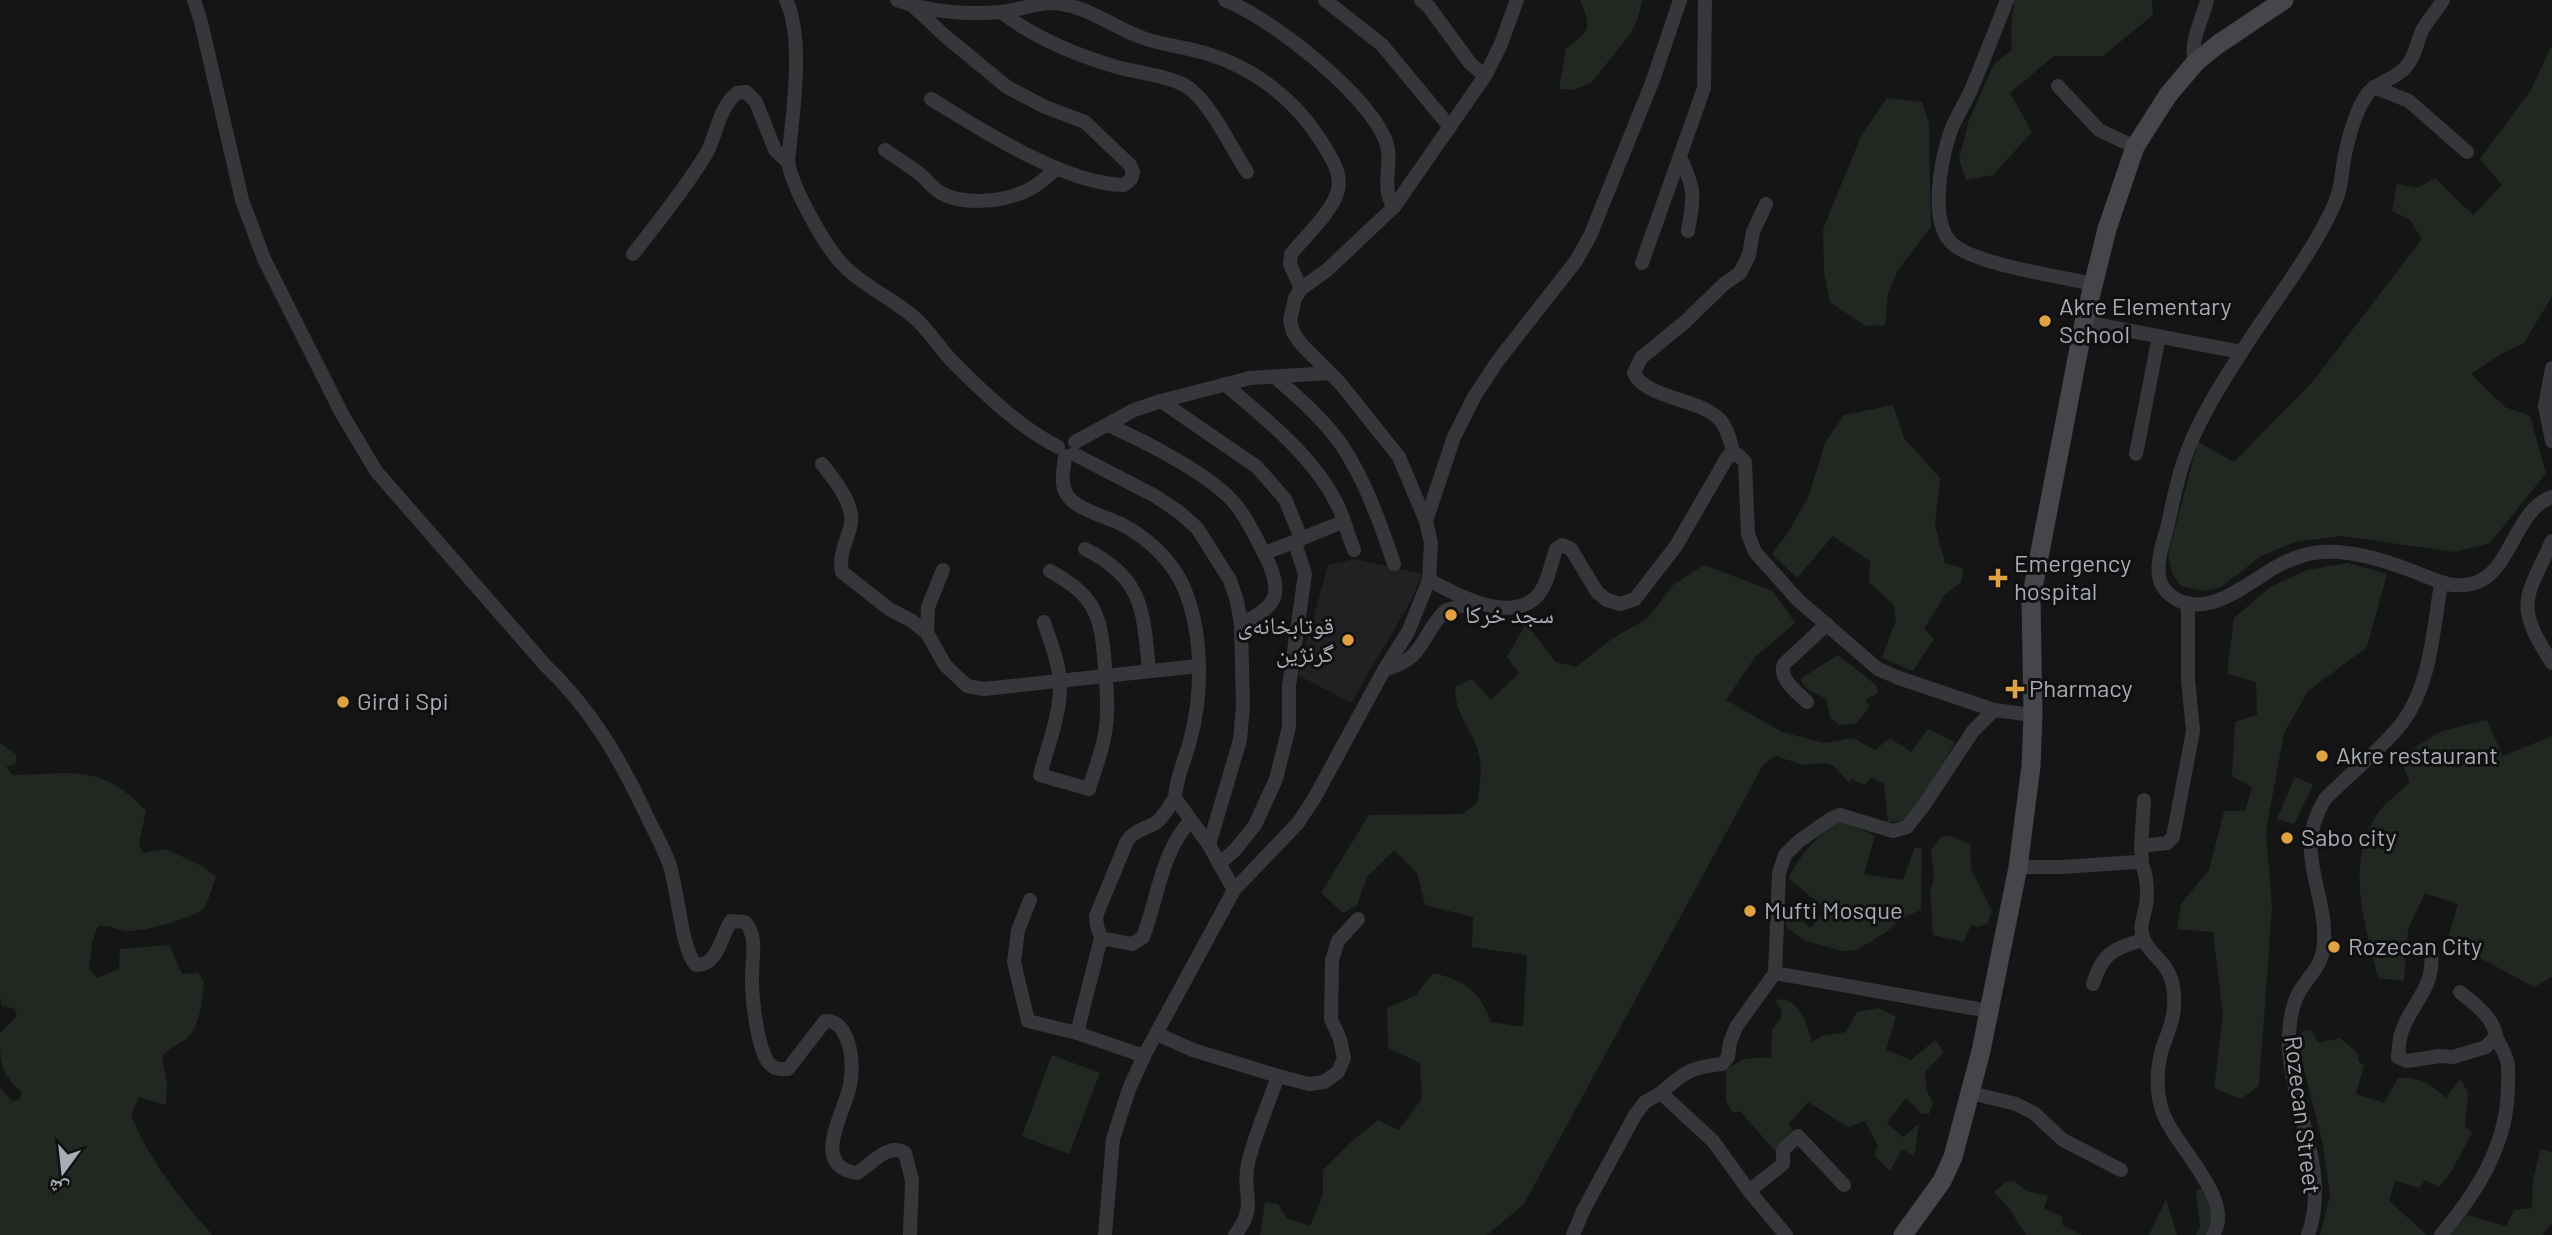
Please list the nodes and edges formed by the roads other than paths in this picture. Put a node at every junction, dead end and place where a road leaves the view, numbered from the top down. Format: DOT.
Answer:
graph roads {
  1 [pos="194,0"];
  2 [pos="786,0"];
  3 [pos="897,0"];
  4 [pos="1225,0"];
  5 [pos="1325,0"];
  6 [pos="1421,0"];
  7 [pos="1680,0"];
  8 [pos="1705,0"];
  9 [pos="2007,0"];
  10 [pos="2207,0"];
  11 [pos="2284,0"];
  12 [pos="2443,0"];
  13 [pos="1515,1"];
  14 [pos="913,6"];
  15 [pos="1001,12"];
  16 [pos="2195,63"];
  17 [pos="1485,76"];
  18 [pos="2058,86"];
  19 [pos="2374,87"];
  20 [pos="931,99"];
  21 [pos="1450,127"];
  22 [pos="2135,147"];
  23 [pos="885,150"];
  24 [pos="2467,152"];
  25 [pos="1680,157"];
  26 [pos="788,162"];
  27 [pos="1057,168"];
  28 [pos="1247,172"];
  29 [pos="1766,204"];
  30 [pos="1394,207"];
  31 [pos="1688,231"];
  32 [pos="633,254"];
  33 [pos="1642,263"];
  34 [pos="2092,284"];
  35 [pos="1301,289"];
  36 [pos="2084,322"];
  37 [pos="2159,336"];
  38 [pos="2241,352"];
  39 [pos="2552,368"];
  40 [pos="1330,373"];
  41 [pos="1276,378"];
  42 [pos="1226,384"];
  43 [pos="1161,401"];
  44 [pos="1108,425"];
  45 [pos="2552,441"];
  46 [pos="1068,450"];
  47 [pos="2136,454"];
  48 [pos="1734,455"];
  49 [pos="822,464"];
  50 [pos="2552,497"];
  51 [pos="1426,521"];
  52 [pos="1343,522"];
  53 [pos="1298,541"];
  54 [pos="2552,541"];
  55 [pos="1085,548"];
  56 [pos="1354,550"];
  57 [pos="1264,553"];
  58 [pos="1394,564"];
  59 [pos="943,570"];
  60 [pos="1050,571"];
  61 [pos="1429,580"];
  62 [pos="2441,584"];
  63 [pos="1477,603"];
  64 [pos="2188,603"];
  65 [pos="1044,622"];
  66 [pos="1241,624"];
  67 [pos="1827,624"];
  68 [pos="927,633"];
  69 [pos="2552,663"];
  70 [pos="1198,666"];
  71 [pos="1149,670"];
  72 [pos="1384,670"];
  73 [pos="1105,675"];
  74 [pos="1060,680"];
  75 [pos="1807,702"];
  76 [pos="1994,710"];
  77 [pos="2033,715"];
  78 [pos="1175,798"];
  79 [pos="2144,800"];
  80 [pos="1190,821"];
  81 [pos="1209,845"];
  82 [pos="2141,846"];
  83 [pos="1219,864"];
  84 [pos="2142,864"];
  85 [pos="2018,867"];
  86 [pos="1234,890"];
  87 [pos="1030,900"];
  88 [pos="1359,919"];
  89 [pos="1101,938"];
  90 [pos="2143,940"];
  91 [pos="2431,949"];
  92 [pos="1775,973"];
  93 [pos="2093,984"];
  94 [pos="2460,992"];
  95 [pos="1989,1011"];
  96 [pos="1077,1033"];
  97 [pos="1157,1034"];
  98 [pos="2496,1036"];
  99 [pos="1144,1056"];
  100 [pos="1278,1076"];
  101 [pos="1661,1093"];
  102 [pos="1971,1093"];
  103 [pos="2121,1170"];
  104 [pos="1844,1185"];
  105 [pos="1749,1191"];
  106 [pos="910,1235"];
  107 [pos="1105,1235"];
  108 [pos="1235,1235"];
  109 [pos="1573,1235"];
  110 [pos="1786,1235"];
  111 [pos="1903,1235"];
  112 [pos="2213,1235"];
  113 [pos="2308,1235"];
  114 [pos="2441,1235"];
  1 -- 106 [label="street"];
  2 -- 26 [label="street"];
  3 -- 14 [label="street"];
  4 -- 30 [label="street"];
  5 -- 21 [label="street"];
  6 -- 17 [label="street"];
  7 -- 51 [label="street"];
  8 -- 25 [label="street"];
  9 -- 34 [label="street"];
  10 -- 16 [label="street"];
  11 -- 16 [label="street"];
  12 -- 19 [label="street"];
  13 -- 17 [label="street"];
  14 -- 15 [label="street"];
  14 -- 27 [label="street"];
  15 -- 28 [label="street"];
  15 -- 35 [label="street"];
  16 -- 22 [label="street"];
  17 -- 21 [label="street"];
  18 -- 22 [label="street"];
  19 -- 24 [label="street"];
  19 -- 38 [label="street"];
  20 -- 27 [label="street"];
  21 -- 30 [label="street"];
  22 -- 34 [label="street"];
  23 -- 27 [label="street"];
  25 -- 31 [label="street"];
  25 -- 33 [label="street"];
  26 -- 32 [label="street"];
  26 -- 46 [label="street"];
  29 -- 48 [label="street"];
  30 -- 35 [label="street"];
  34 -- 36 [label="street"];
  35 -- 40 [label="street"];
  36 -- 37 [label="street"];
  36 -- 77 [label="street"];
  37 -- 38 [label="street"];
  37 -- 47 [label="street"];
  38 -- 64 [label="street"];
  39 -- 45 [label="street"];
  40 -- 41 [label="street"];
  40 -- 51 [label="street"];
  41 -- 42 [label="street"];
  41 -- 58 [label="street"];
  42 -- 43 [label="street"];
  42 -- 52 [label="street"];
  43 -- 44 [label="street"];
  43 -- 53 [label="street"];
  44 -- 46 [label="street"];
  44 -- 57 [label="street"];
  46 -- 66 [label="street"];
  46 -- 70 [label="street"];
  48 -- 63 [label="street"];
  48 -- 67 [label="street"];
  49 -- 68 [label="street"];
  50 -- 62 [label="street"];
  51 -- 61 [label="street"];
  52 -- 53 [label="street"];
  52 -- 56 [label="street"];
  53 -- 57 [label="street"];
  53 -- 83 [label="street"];
  54 -- 69 [label="street"];
  55 -- 71 [label="street"];
  57 -- 66 [label="street"];
  59 -- 68 [label="street"];
  60 -- 73 [label="street"];
  61 -- 63 [label="street"];
  61 -- 72 [label="street"];
  62 -- 64 [label="street"];
  62 -- 113 [label="street, Rozecan Street"];
  63 -- 72 [label="street"];
  64 -- 82 [label="street"];
  65 -- 74 [label="street"];
  66 -- 81 [label="street"];
  67 -- 75 [label="street"];
  67 -- 76 [label="street"];
  68 -- 74 [label="street"];
  70 -- 71 [label="street"];
  70 -- 78 [label="street"];
  71 -- 73 [label="street"];
  72 -- 86 [label="street"];
  73 -- 74 [label="street"];
  73 -- 74 [label="street"];
  76 -- 77 [label="street"];
  76 -- 92 [label="street"];
  77 -- 85 [label="street"];
  78 -- 80 [label="street"];
  78 -- 89 [label="street"];
  79 -- 82 [label="street"];
  80 -- 81 [label="street"];
  80 -- 89 [label="street"];
  81 -- 83 [label="street"];
  82 -- 84 [label="street"];
  83 -- 86 [label="street"];
  84 -- 85 [label="street"];
  84 -- 90 [label="street"];
  85 -- 95 [label="street"];
  86 -- 97 [label="street"];
  87 -- 96 [label="street"];
  88 -- 100 [label="street"];
  89 -- 96 [label="street"];
  90 -- 93 [label="street"];
  90 -- 112 [label="street"];
  91 -- 98 [label="street"];
  92 -- 95 [label="street"];
  92 -- 101 [label="street"];
  94 -- 98 [label="street"];
  95 -- 102 [label="street"];
  96 -- 99 [label="street"];
  97 -- 99 [label="street"];
  97 -- 100 [label="street"];
  98 -- 114 [label="street"];
  99 -- 107 [label="street"];
  100 -- 108 [label="street"];
  101 -- 105 [label="street"];
  101 -- 109 [label="street"];
  102 -- 103 [label="street"];
  102 -- 111 [label="street"];
  104 -- 105 [label="street"];
  105 -- 110 [label="street"];
}
